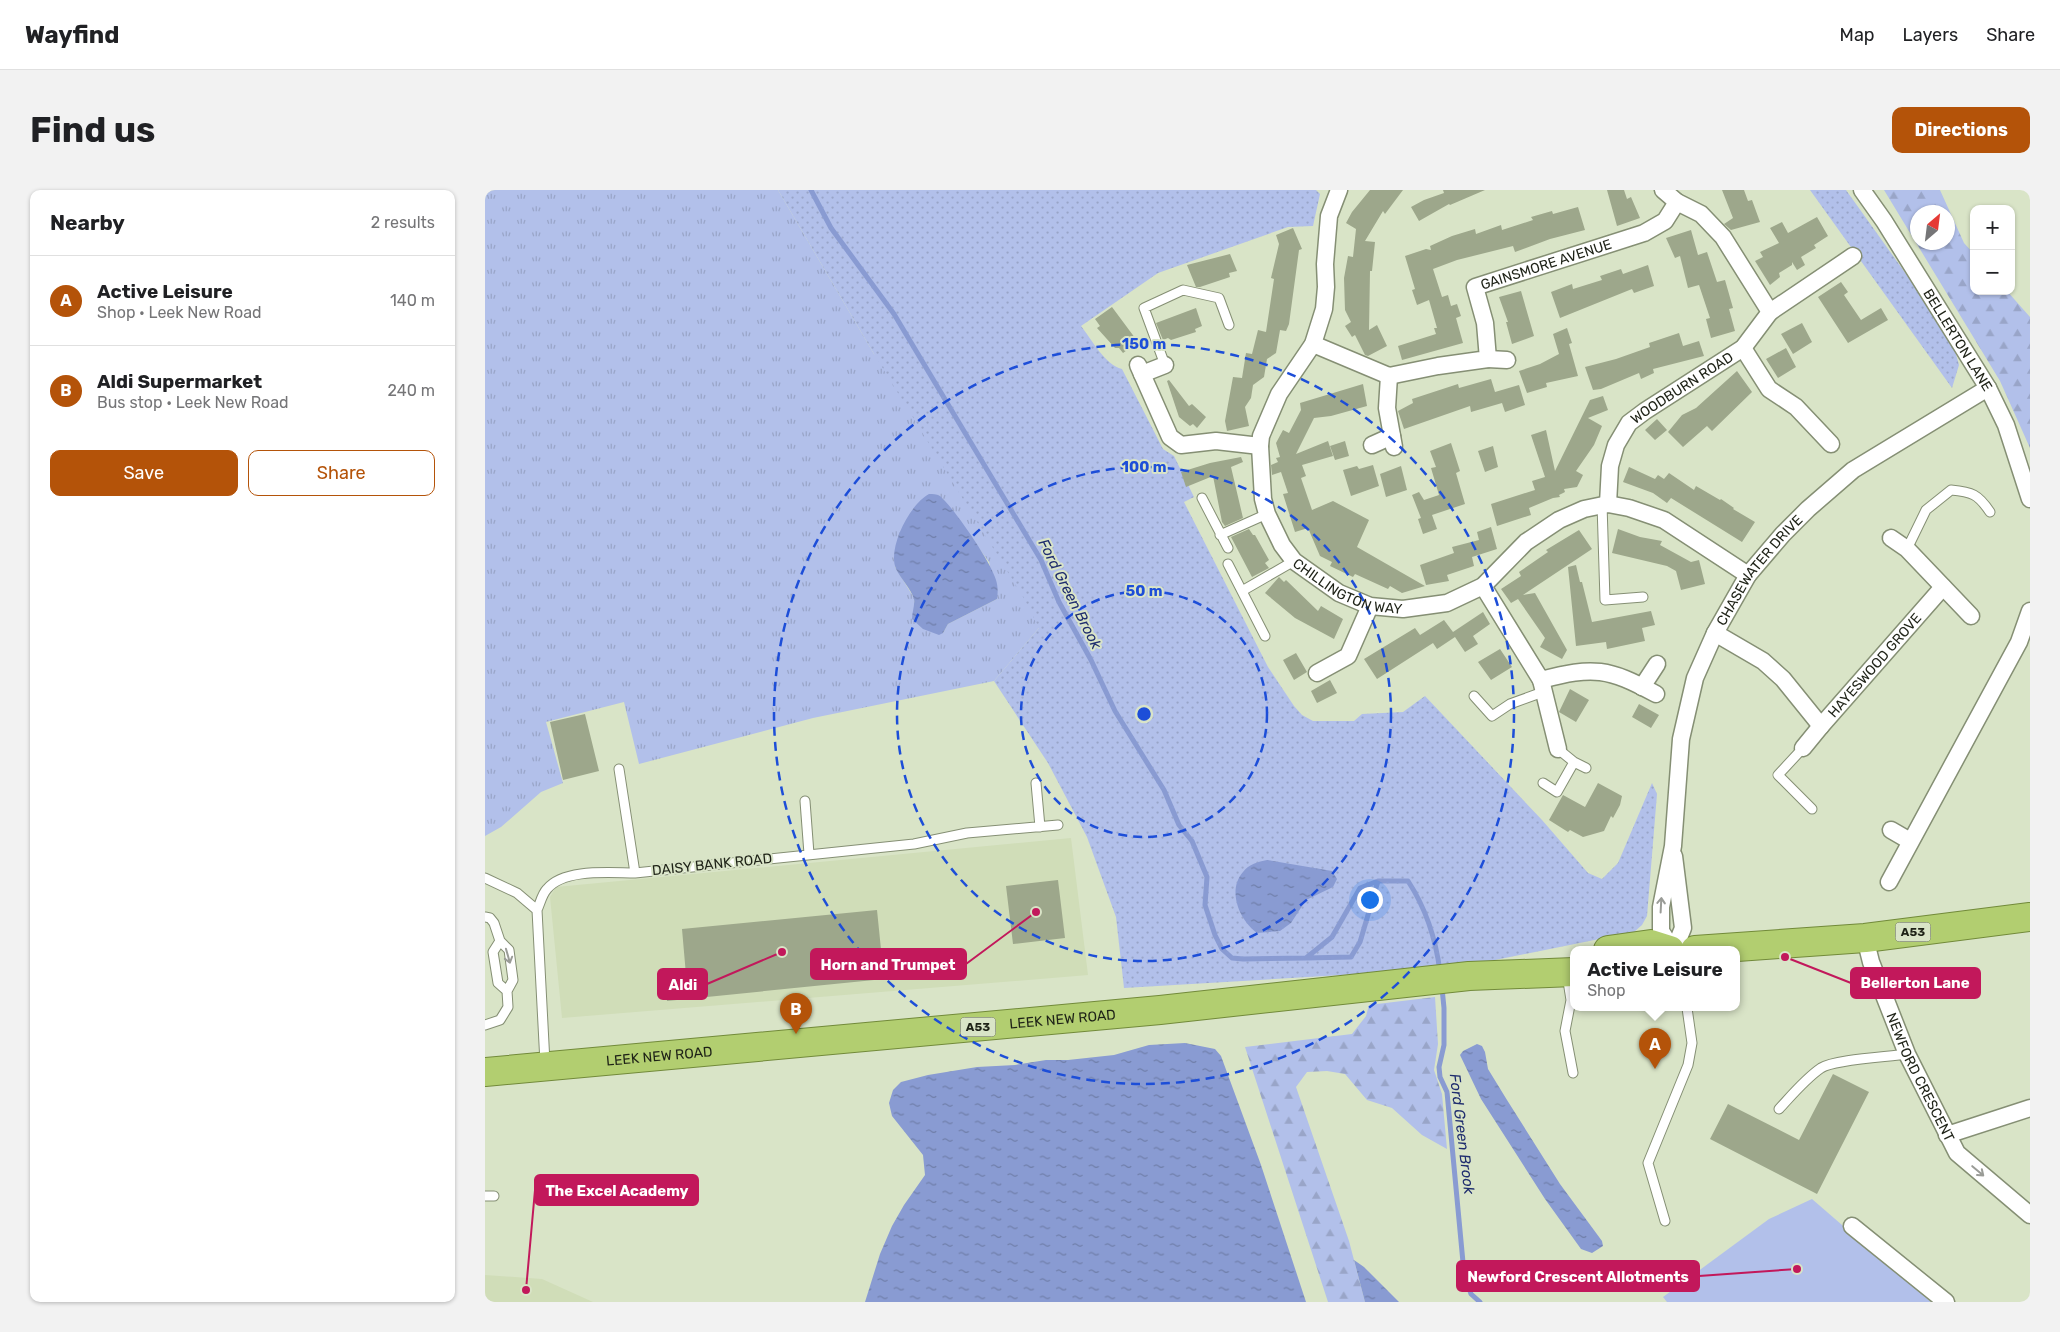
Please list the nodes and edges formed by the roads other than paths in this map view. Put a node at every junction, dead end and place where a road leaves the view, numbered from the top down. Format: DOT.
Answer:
graph roads {
  1 [pos="1339,190"];
  2 [pos="1663,190"];
  3 [pos="1862,190"];
  4 [pos="1677,202"];
  5 [pos="1853,256"];
  6 [pos="1770,312"];
  7 [pos="1229,325"];
  8 [pos="1313,344"];
  9 [pos="1743,348"];
  10 [pos="1489,359"];
  11 [pos="1507,360"];
  12 [pos="1165,365"];
  13 [pos="1389,376"];
  14 [pos="1988,388"];
  15 [pos="1831,444"];
  16 [pos="1372,445"];
  17 [pos="1260,446"];
  18 [pos="1202,498"];
  19 [pos="2030,499"];
  20 [pos="1605,504"];
  21 [pos="1990,512"];
  22 [pos="1267,514"];
  23 [pos="1220,535"];
  24 [pos="1891,538"];
  25 [pos="1228,548"];
  26 [pos="1907,549"];
  27 [pos="1295,561"];
  28 [pos="1228,564"];
  29 [pos="1748,575"];
  30 [pos="1483,586"];
  31 [pos="1943,587"];
  32 [pos="1243,591"];
  33 [pos="1643,597"];
  34 [pos="1370,606"];
  35 [pos="2030,611"];
  36 [pos="1971,616"];
  37 [pos="1715,633"];
  38 [pos="1265,636"];
  39 [pos="1657,664"];
  40 [pos="1317,673"];
  41 [pos="1542,686"];
  42 [pos="1474,696"];
  43 [pos="1821,726"];
  44 [pos="1803,748"];
  45 [pos="1558,749"];
  46 [pos="1574,762"];
  47 [pos="1586,768"];
  48 [pos="619,769"];
  49 [pos="1037,783"];
  50 [pos="1543,783"];
  51 [pos="805,801"];
  52 [pos="1812,809"];
  53 [pos="1058,826"];
  54 [pos="1040,827"];
  55 [pos="1891,830"];
  56 [pos="1910,841"];
  57 [pos="1673,846"];
  58 [pos="809,854"];
  59 [pos="635,872"];
  60 [pos="485,878"];
  61 [pos="1889,882"];
  62 [pos="537,910"];
  63 [pos="485,917"];
  64 [pos="2030,917"];
  65 [pos="1865,938"];
  66 [pos="500,941"];
  67 [pos="1637,946"];
  68 [pos="1658,946"];
  69 [pos="1670,946"];
  70 [pos="1675,946"];
  71 [pos="1740,948"];
  72 [pos="1570,967"];
  73 [pos="507,991"];
  74 [pos="1570,1005"];
  75 [pos="1687,1011"];
  76 [pos="485,1025"];
  77 [pos="1907,1054"];
  78 [pos="545,1066"];
  79 [pos="485,1072"];
  80 [pos="1573,1074"];
  81 [pos="2030,1108"];
  82 [pos="1779,1109"];
  83 [pos="1947,1134"];
  84 [pos="2030,1215"];
  85 [pos="1665,1221"];
  86 [pos="1852,1226"];
  87 [pos="1946,1302"];
  1 -- 8 [label="street, CHILLINGTON WAY"];
  2 -- 4 [label="street"];
  3 -- 14 [label="street, BELLERTON LANE"];
  4 -- 6 [label="street"];
  4 -- 10 [label="street, GAINSMORE AVENUE"];
  5 -- 6 [label="street, WOODBURN ROAD"];
  6 -- 9 [label="street, WOODBURN ROAD"];
  7 -- 12 [label="lane"];
  8 -- 13 [label="street"];
  8 -- 17 [label="street, CHILLINGTON WAY"];
  9 -- 15 [label="street"];
  9 -- 20 [label="street, WOODBURN ROAD"];
  10 -- 11 [label="street"];
  10 -- 13 [label="street"];
  12 -- 17 [label="street"];
  13 -- 16 [label="street"];
  14 -- 19 [label="street, BELLERTON LANE"];
  14 -- 29 [label="street, CHASEWATER DRIVE"];
  17 -- 22 [label="street, CHILLINGTON WAY"];
  18 -- 23 [label="lane"];
  20 -- 29 [label="street, CHILLINGTON WAY"];
  20 -- 30 [label="street, CHILLINGTON WAY"];
  20 -- 33 [label="lane"];
  21 -- 26 [label="lane"];
  22 -- 23 [label="lane"];
  22 -- 27 [label="street, CHILLINGTON WAY"];
  23 -- 25 [label="lane"];
  24 -- 26 [label="street"];
  26 -- 31 [label="street"];
  27 -- 32 [label="lane"];
  27 -- 34 [label="street, CHILLINGTON WAY"];
  28 -- 32 [label="lane"];
  29 -- 37 [label="street, CHASEWATER DRIVE"];
  30 -- 34 [label="street, CHILLINGTON WAY"];
  30 -- 41 [label="street"];
  31 -- 36 [label="street"];
  31 -- 43 [label="street, HAYESWOOD GROVE"];
  32 -- 38 [label="lane"];
  34 -- 40 [label="street"];
  35 -- 56 [label="street"];
  37 -- 43 [label="street, HAYESWOOD GROVE"];
  37 -- 57 [label="street, CHASEWATER DRIVE"];
  39 -- 41 [label="street"];
  41 -- 42 [label="lane"];
  41 -- 45 [label="street"];
  43 -- 44 [label="street"];
  44 -- 52 [label="lane"];
  45 -- 46 [label="lane"];
  46 -- 47 [label="lane"];
  46 -- 50 [label="lane"];
  48 -- 59 [label="lane"];
  49 -- 54 [label="lane"];
  51 -- 58 [label="lane"];
  53 -- 54 [label="lane, DAISY BANK ROAD"];
  54 -- 58 [label="lane, DAISY BANK ROAD"];
  55 -- 56 [label="street"];
  56 -- 61 [label="street"];
  69 -- 57 [label="street, CHASEWATER DRIVE, one-way"];
  57 -- 70 [label="street, CHASEWATER DRIVE"];
  58 -- 59 [label="lane, DAISY BANK ROAD"];
  59 -- 62 [label="lane, DAISY BANK ROAD"];
  60 -- 62 [label="lane"];
  62 -- 78 [label="lane, DAISY BANK ROAD"];
  63 -- 66 [label="lane"];
  64 -- 65 [label="highway, A53"];
  65 -- 71 [label="highway, A53"];
  65 -- 77 [label="street, NEWFORD CRESCENT"];
  66 -- 73 [label="lane, one-way"];
  66 -- 73 [label="lane"];
  67 -- 68 [label="highway"];
  72 -- 78 [label="highway, LEEK NEW ROAD / A53"];
  73 -- 76 [label="lane"];
  74 -- 80 [label="lane"];
  75 -- 85 [label="lane"];
  77 -- 82 [label="lane"];
  77 -- 83 [label="street, NEWFORD CRESCENT"];
  78 -- 79 [label="highway, LEEK NEW ROAD / A53"];
  81 -- 83 [label="street"];
  83 -- 84 [label="street, NEWFORD CRESCENT, one-way"];
  86 -- 87 [label="street"];
}
